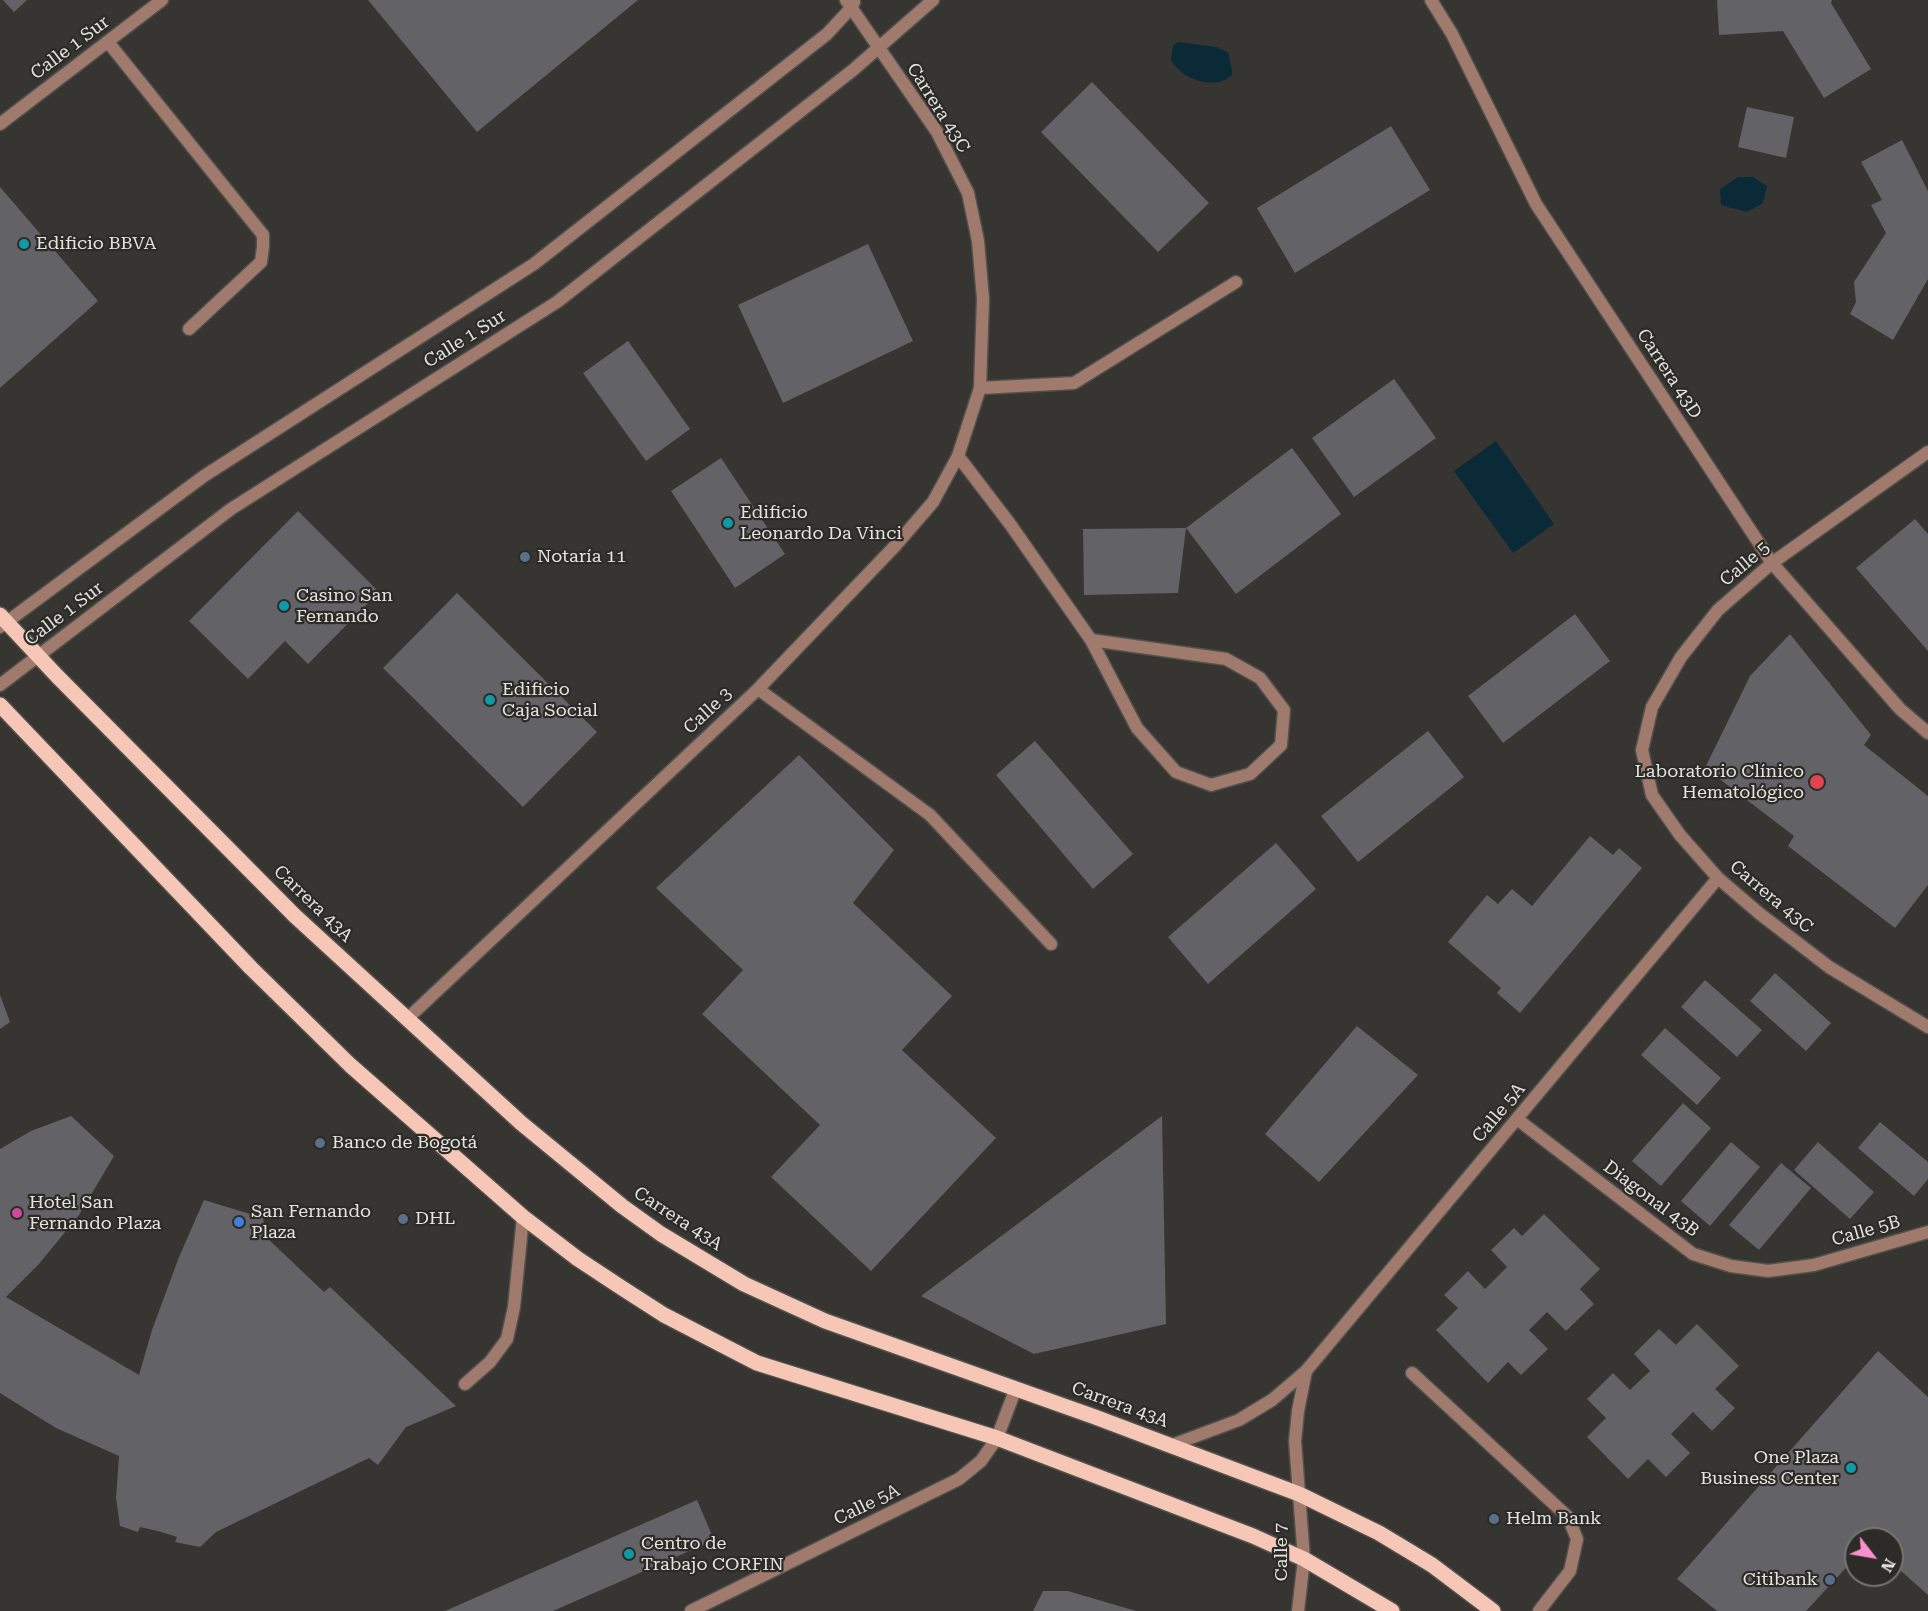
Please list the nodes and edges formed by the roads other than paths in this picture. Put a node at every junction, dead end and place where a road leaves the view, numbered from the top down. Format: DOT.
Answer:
graph roads {
  1 [pos="162,0"];
  2 [pos="933,0"];
  3 [pos="1431,0"];
  4 [pos="851,3"];
  5 [pos="108,42"];
  6 [pos="878,48"];
  7 [pos="0,124"];
  8 [pos="1236,282"];
  9 [pos="189,329"];
  10 [pos="980,388"];
  11 [pos="1928,452"];
  12 [pos="958,456"];
  13 [pos="1772,563"];
  14 [pos="2,621"];
  15 [pos="1091,640"];
  16 [pos="38,656"];
  17 [pos="0,685"];
  18 [pos="758,689"];
  19 [pos="0,705"];
  20 [pos="1928,733"];
  21 [pos="1642,750"];
  22 [pos="1718,878"];
  23 [pos="1051,944"];
  24 [pos="407,1019"];
  25 [pos="1928,1028"];
  26 [pos="1517,1119"];
  27 [pos="523,1217"];
  28 [pos="1928,1232"];
  29 [pos="1814,1265"];
  30 [pos="1306,1371"];
  31 [pos="1412,1373"];
  32 [pos="465,1384"];
  33 [pos="1016,1388"];
  34 [pos="997,1438"];
  35 [pos="1172,1445"];
  36 [pos="1299,1494"];
  37 [pos="1304,1559"];
  38 [pos="691,1611"];
  39 [pos="1298,1611"];
  40 [pos="1392,1611"];
  41 [pos="1493,1611"];
  42 [pos="1539,1611"];
  1 -- 5 [label="street, Calle 1 Sur"];
  2 -- 6 [label="street, Calle 1 Sur"];
  3 -- 13 [label="street, Carrera 43D"];
  4 -- 6 [label="street, Carrera 43C"];
  4 -- 14 [label="street, Calle 1 Sur"];
  5 -- 7 [label="street, Calle 1 Sur"];
  5 -- 9 [label="street"];
  6 -- 10 [label="street, Carrera 43C"];
  6 -- 16 [label="street, Calle 1 Sur"];
  8 -- 10 [label="street"];
  10 -- 12 [label="street, Calle 3"];
  11 -- 13 [label="street, Calle 5"];
  12 -- 15 [label="street"];
  12 -- 18 [label="street, Calle 3"];
  13 -- 20 [label="street, Carrera 43D"];
  13 -- 21 [label="street, Calle 5"];
  14 -- 16 [label="main road, Carrera 43A"];
  15 -- 15 [label="street"];
  16 -- 17 [label="street, Calle 1 Sur"];
  16 -- 24 [label="main road, Carrera 43A"];
  18 -- 23 [label="street"];
  18 -- 24 [label="street, Calle 3"];
  19 -- 27 [label="main road"];
  21 -- 22 [label="street, Carrera 43C"];
  22 -- 25 [label="street, Carrera 43C"];
  22 -- 26 [label="street, Calle 5A"];
  24 -- 33 [label="main road, Carrera 43A"];
  26 -- 29 [label="street, Diagonal 43B"];
  26 -- 30 [label="street, Calle 5A"];
  27 -- 32 [label="street"];
  27 -- 34 [label="main road"];
  28 -- 29 [label="street, Calle 5B"];
  30 -- 35 [label="street, Calle 5A"];
  30 -- 36 [label="street, Calle 5A"];
  31 -- 42 [label="street"];
  33 -- 34 [label="street, Calle 5A"];
  33 -- 35 [label="main road, Carrera 43A"];
  34 -- 37 [label="main road"];
  34 -- 38 [label="street, Calle 5A"];
  35 -- 36 [label="main road, Carrera 43A"];
  36 -- 37 [label="street, Calle 7"];
  36 -- 41 [label="main road, Carrera 43A"];
  37 -- 39 [label="street, Calle 7"];
  37 -- 40 [label="main road"];
}
